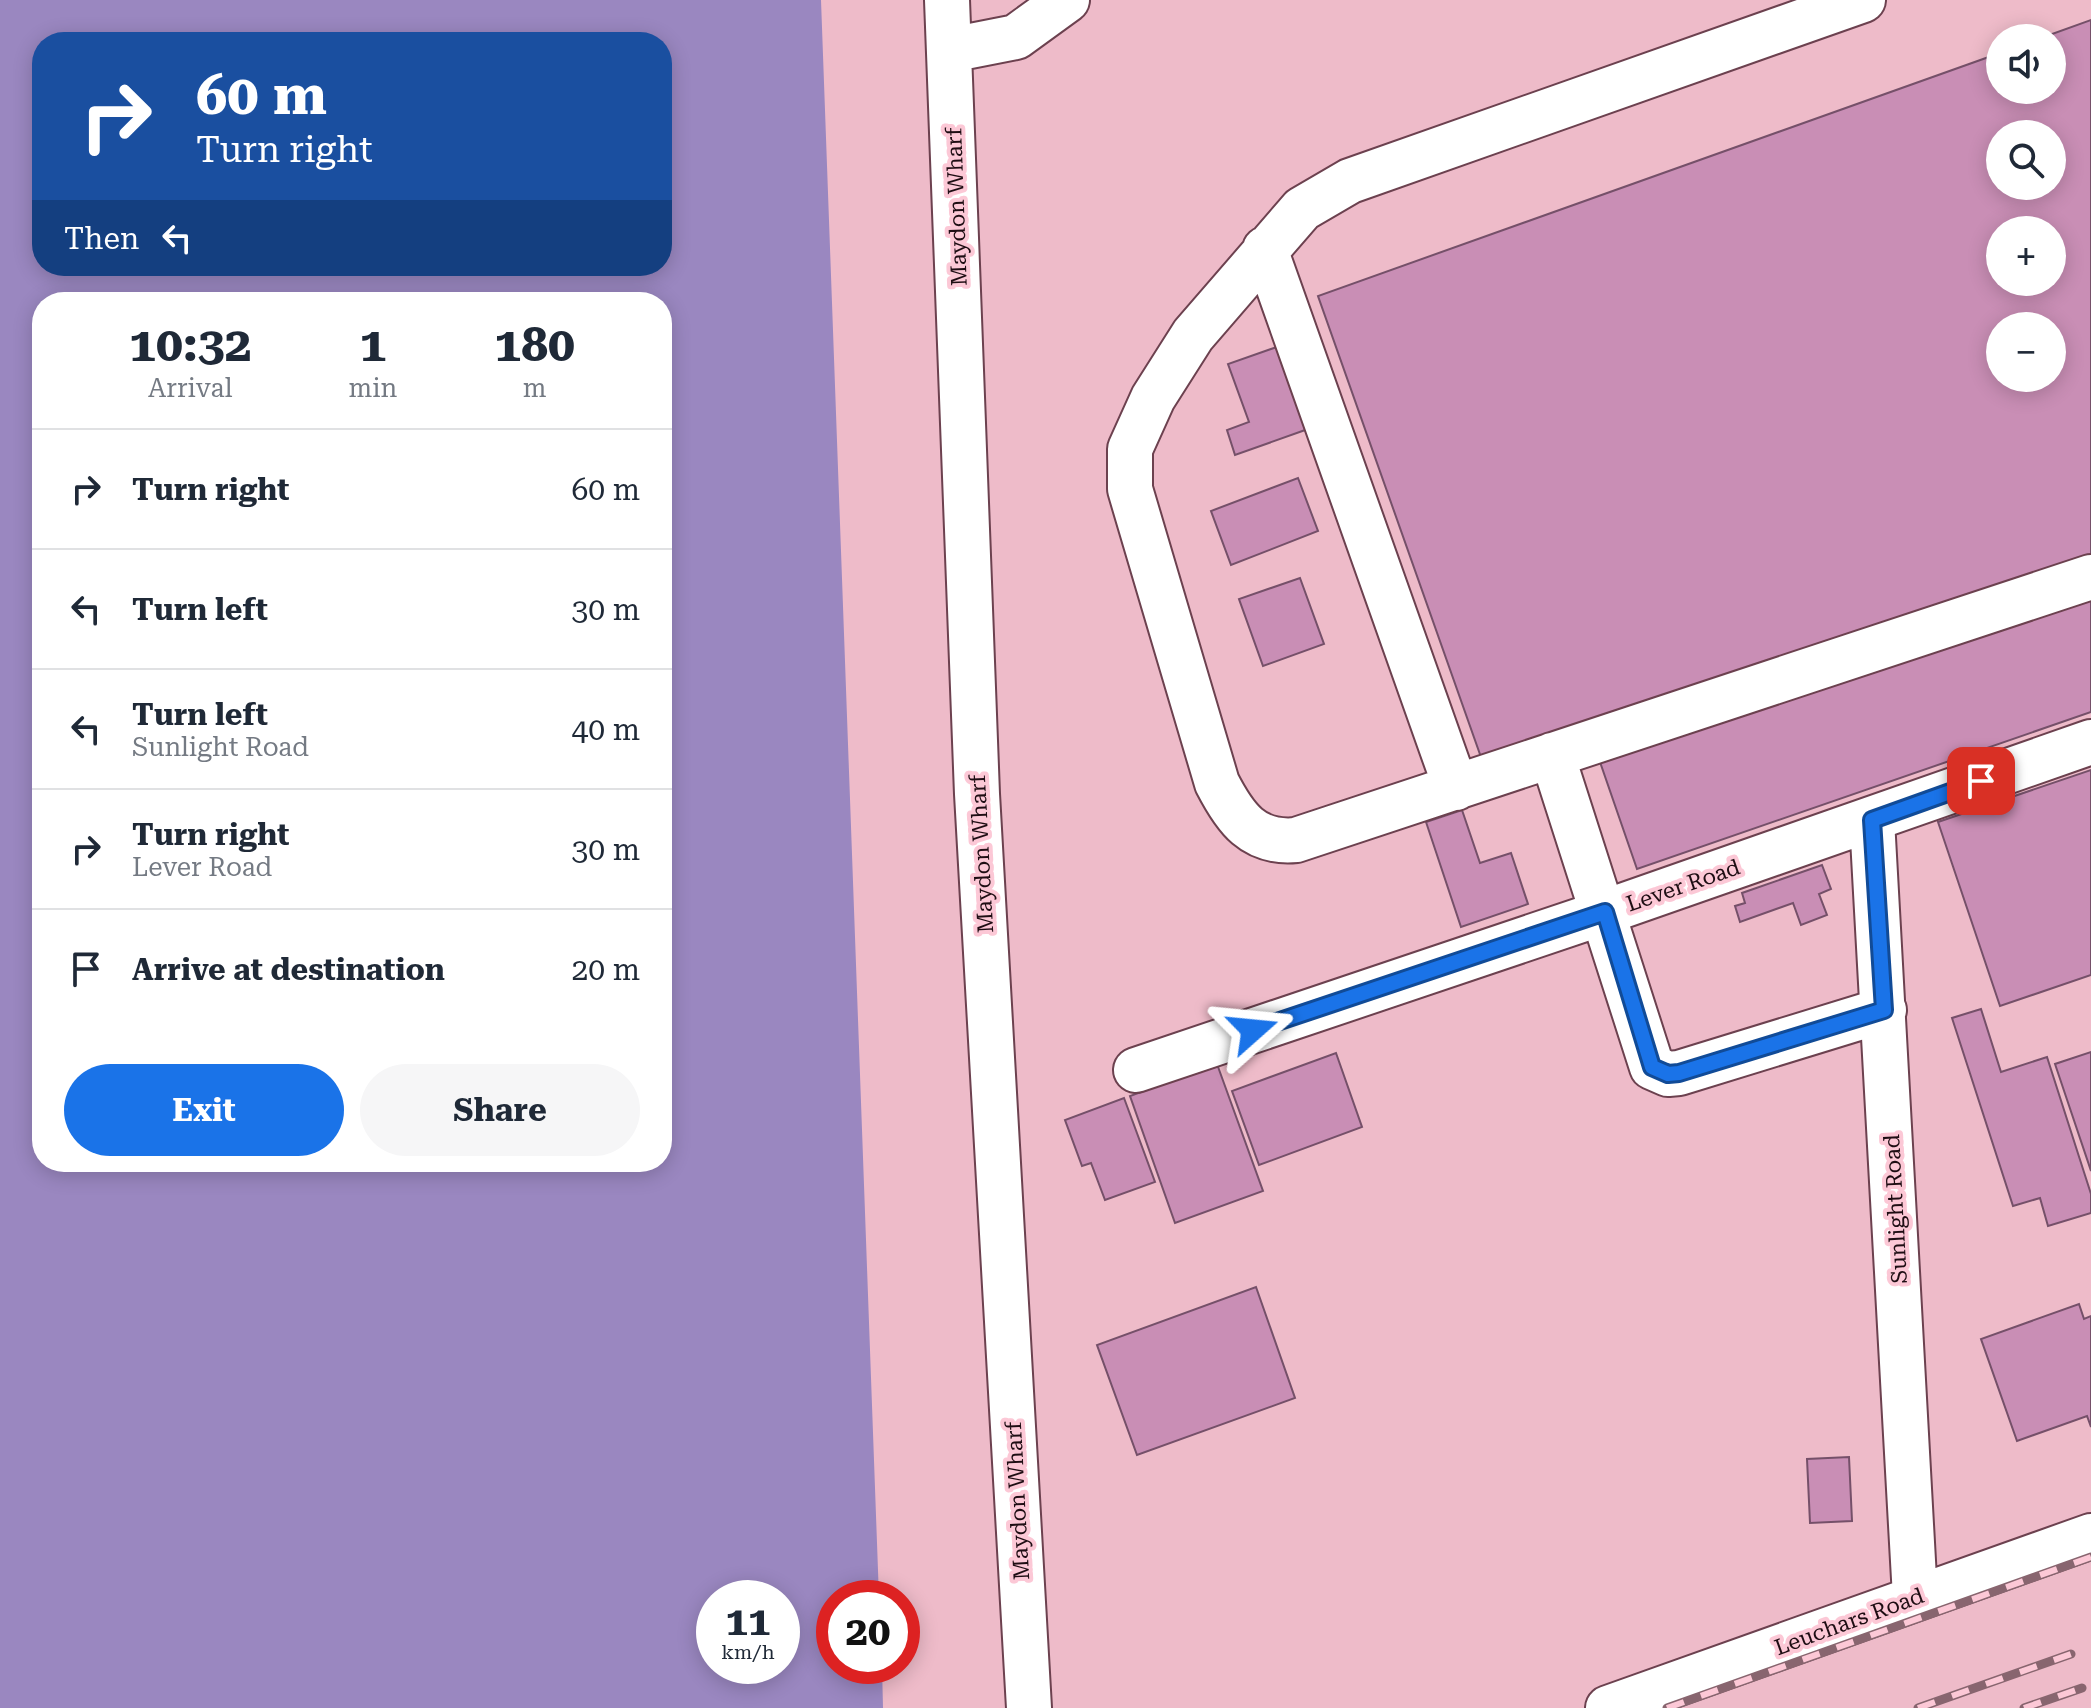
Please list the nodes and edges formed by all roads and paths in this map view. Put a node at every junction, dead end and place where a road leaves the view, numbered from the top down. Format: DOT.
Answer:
graph roads {
  1 [pos="947,0"];
  2 [pos="1067,0"];
  3 [pos="1863,0"];
  4 [pos="950,50"];
  5 [pos="1265,249"];
  6 [pos="2091,577"];
  7 [pos="2091,742"];
  8 [pos="1552,755"];
  9 [pos="1456,788"];
  10 [pos="1872,820"];
  11 [pos="1605,912"];
  12 [pos="1884,1010"];
  13 [pos="1136,1070"];
  14 [pos="2091,1536"];
  15 [pos="1915,1597"];
  16 [pos="1029,1708"];
  17 [pos="1608,1708"];
  1 -- 4 [label="street, Maydon Wharf"];
  2 -- 4 [label="street"];
  3 -- 5 [label="street"];
  4 -- 16 [label="street, Maydon Wharf"];
  5 -- 9 [label="street"];
  5 -- 9 [label="street"];
  6 -- 8 [label="street"];
  7 -- 10 [label="street, Lever Road"];
  8 -- 9 [label="street"];
  8 -- 11 [label="street"];
  10 -- 11 [label="street, Lever Road"];
  10 -- 12 [label="street, Sunlight Road"];
  11 -- 12 [label="street"];
  11 -- 13 [label="street, Lever Road"];
  12 -- 15 [label="street, Sunlight Road"];
  14 -- 15 [label="street, Leuchars Road"];
  15 -- 17 [label="street, Leuchars Road"];
}
